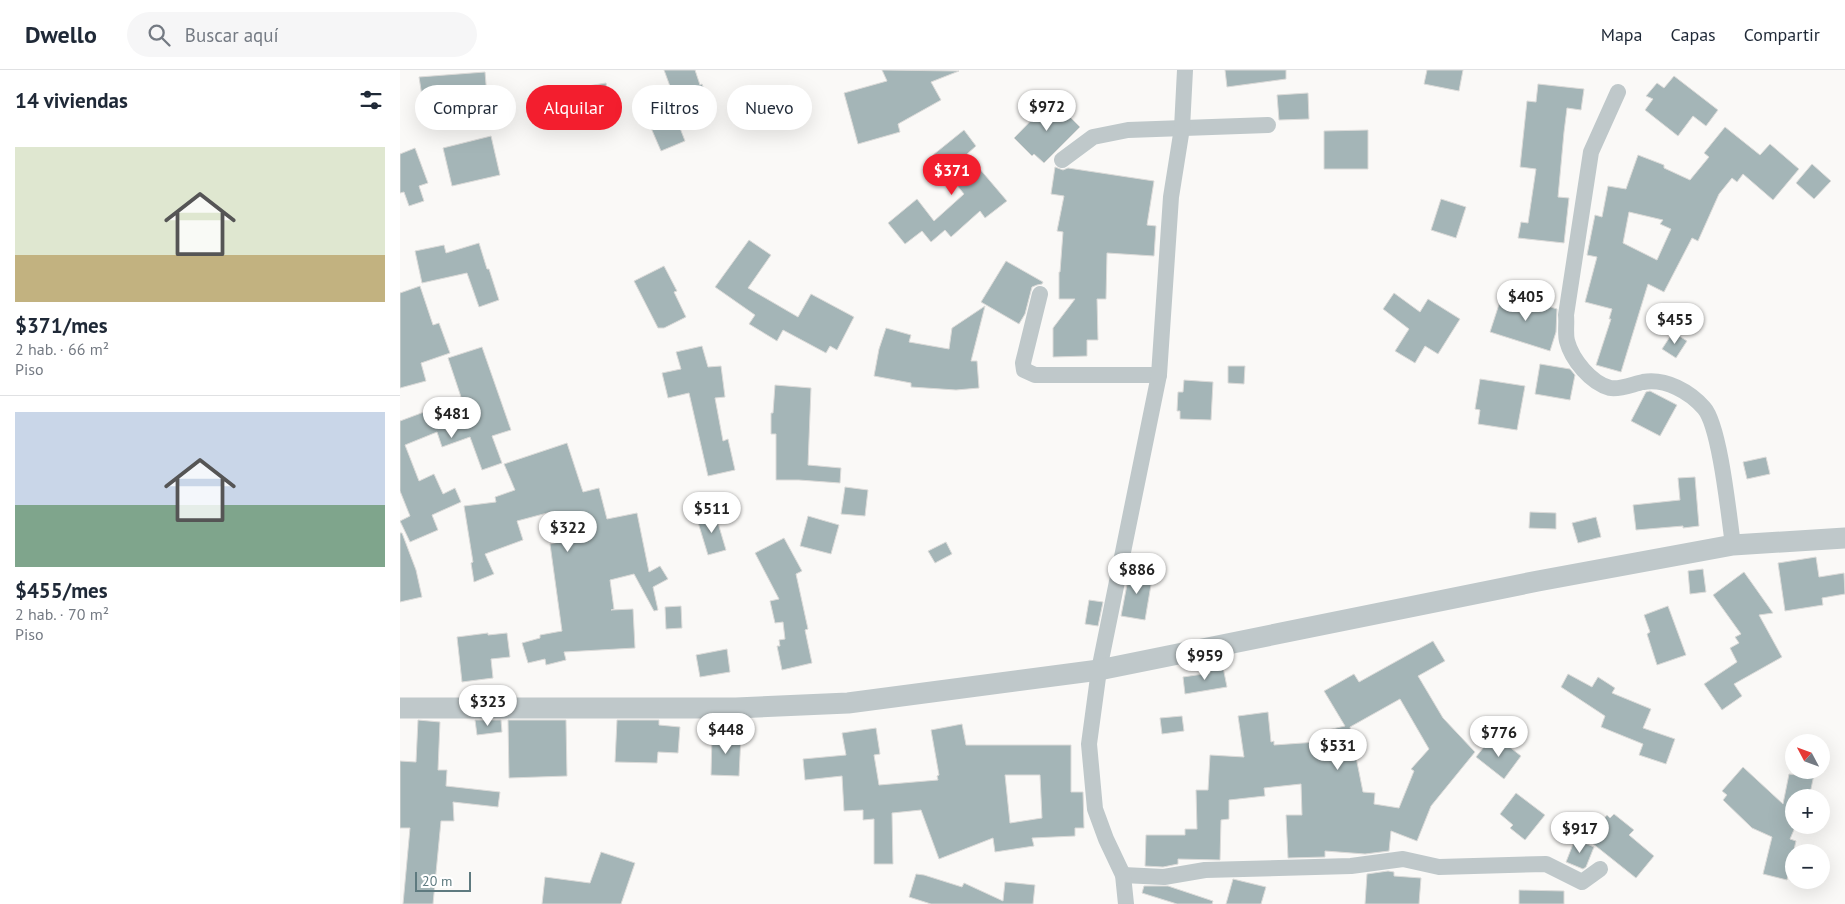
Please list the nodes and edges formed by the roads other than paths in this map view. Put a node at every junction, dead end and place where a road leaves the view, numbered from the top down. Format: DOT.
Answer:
graph roads {
  1 [pos="1185,70"];
  2 [pos="1618,92"];
  3 [pos="1268,125"];
  4 [pos="1182,128"];
  5 [pos="1062,160"];
  6 [pos="1040,294"];
  7 [pos="1159,375"];
  8 [pos="1845,538"];
  9 [pos="1733,545"];
  10 [pos="1099,670"];
  11 [pos="400,708"];
  12 [pos="1600,870"];
  13 [pos="1123,875"];
  14 [pos="1126,904"];
  1 -- 4 [label="street"];
  2 -- 9 [label="street"];
  3 -- 4 [label="street"];
  4 -- 5 [label="street"];
  4 -- 7 [label="street"];
  6 -- 7 [label="street"];
  7 -- 10 [label="street"];
  8 -- 9 [label="street"];
  9 -- 10 [label="street"];
  10 -- 11 [label="street"];
  10 -- 13 [label="street"];
  12 -- 13 [label="street"];
  13 -- 14 [label="street"];
}
